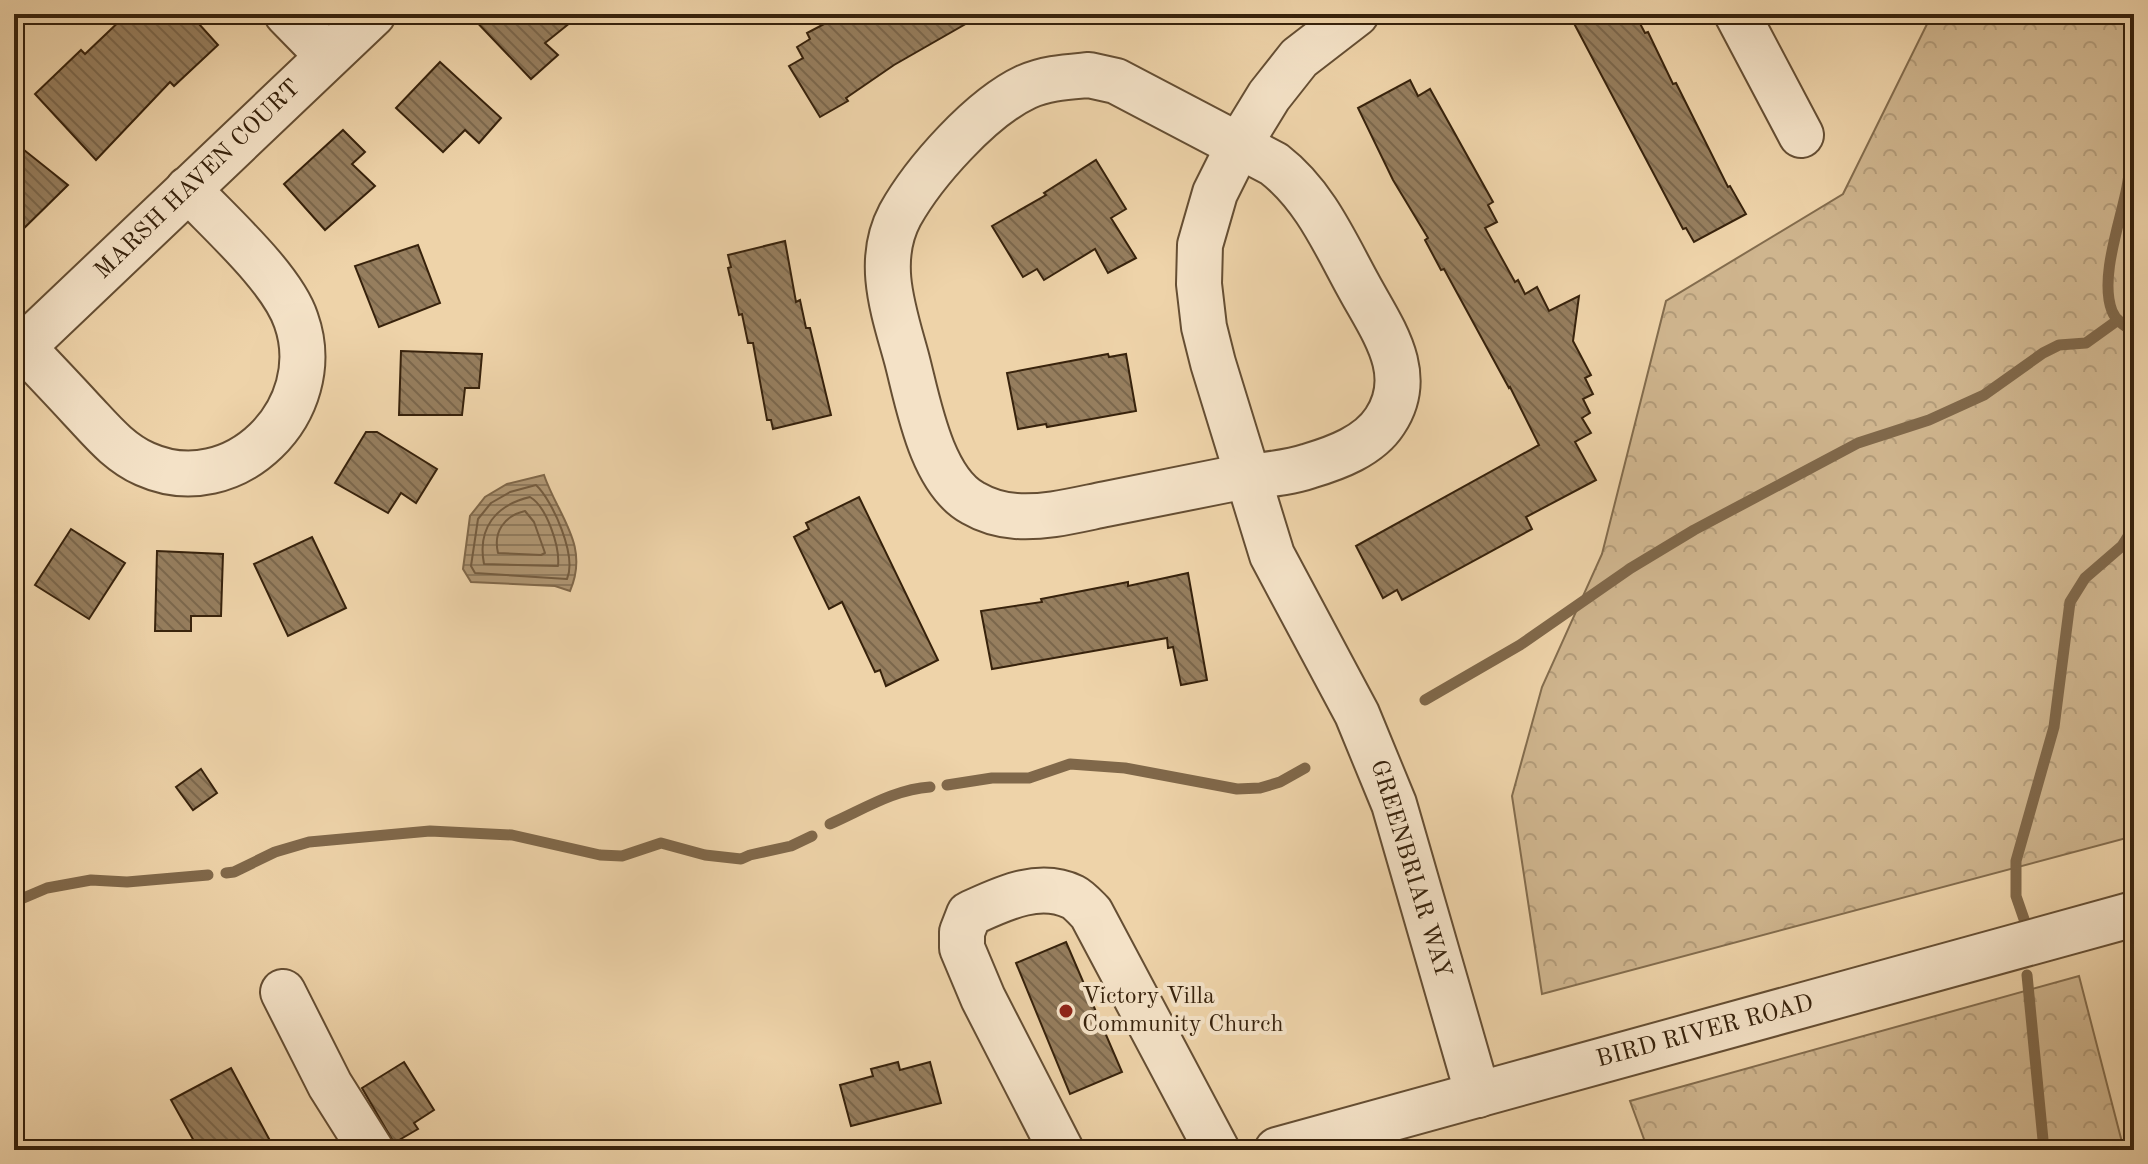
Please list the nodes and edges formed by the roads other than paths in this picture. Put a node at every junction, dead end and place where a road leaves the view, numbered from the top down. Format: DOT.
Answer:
graph roads {
  1 [pos="287,14"];
  2 [pos="373,14"];
  3 [pos="1356,14"];
  4 [pos="1737,14"];
  5 [pos="328,56"];
  6 [pos="1801,135"];
  7 [pos="1239,145"];
  8 [pos="188,189"];
  9 [pos="18,342"];
  10 [pos="1246,476"];
  11 [pos="2134,914"];
  12 [pos="283,992"];
  13 [pos="1478,1095"];
  14 [pos="371,1150"];
  15 [pos="1061,1150"];
  16 [pos="1217,1150"];
  17 [pos="1277,1150"];
  1 -- 5 [label="street"];
  2 -- 5 [label="street, MARSH HAVEN COURT"];
  3 -- 7 [label="street, GREENBRIAR WAY"];
  4 -- 6 [label="street"];
  5 -- 8 [label="street, MARSH HAVEN COURT"];
  7 -- 10 [label="street, GREENBRIAR WAY"];
  7 -- 10 [label="street"];
  7 -- 10 [label="street"];
  8 -- 9 [label="street, MARSH HAVEN COURT"];
  8 -- 9 [label="street"];
  10 -- 13 [label="street, GREENBRIAR WAY"];
  11 -- 13 [label="street, BIRD RIVER ROAD"];
  12 -- 14 [label="street"];
  13 -- 17 [label="street, BIRD RIVER ROAD"];
  15 -- 16 [label="street"];
}
